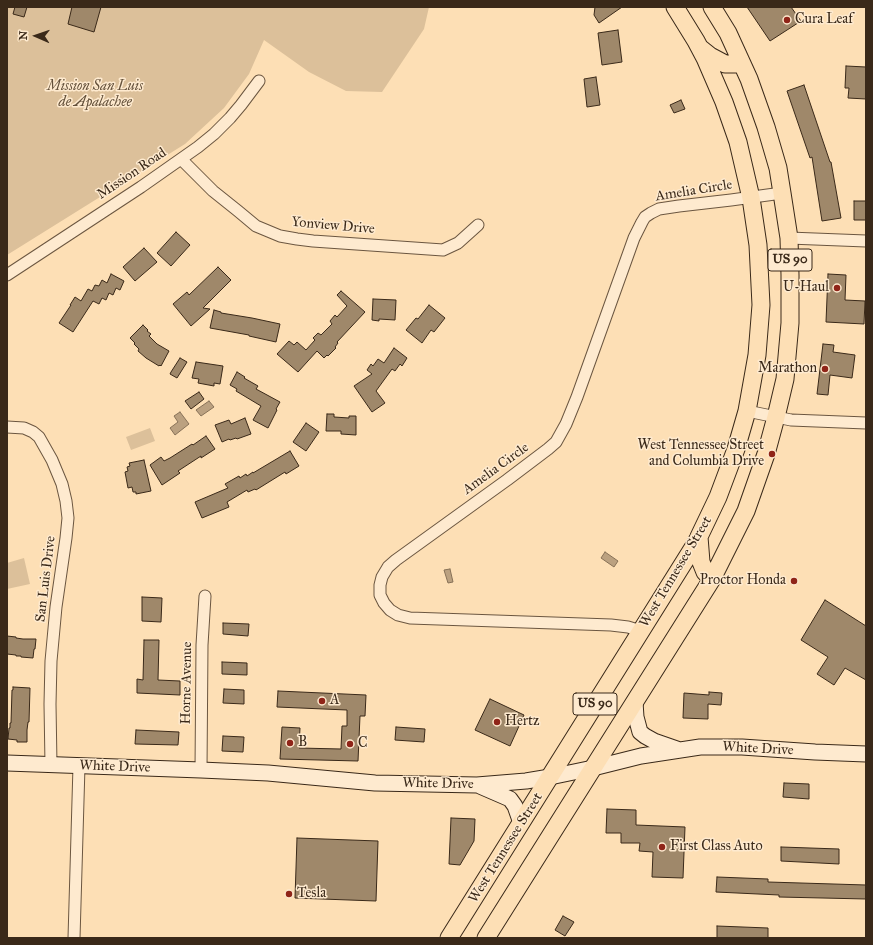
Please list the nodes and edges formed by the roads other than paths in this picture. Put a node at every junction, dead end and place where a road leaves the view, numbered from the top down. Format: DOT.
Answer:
graph roads {
  1 [pos="675,7"];
  2 [pos="712,7"];
  3 [pos="700,48"];
  4 [pos="741,63"];
  5 [pos="258,81"];
  6 [pos="181,159"];
  7 [pos="782,193"];
  8 [pos="751,198"];
  9 [pos="478,225"];
  10 [pos="789,238"];
  11 [pos="866,241"];
  12 [pos="7,276"];
  13 [pos="747,411"];
  14 [pos="776,417"];
  15 [pos="866,424"];
  16 [pos="7,427"];
  17 [pos="699,537"];
  18 [pos="712,579"];
  19 [pos="205,596"];
  20 [pos="641,631"];
  21 [pos="635,702"];
  22 [pos="680,750"];
  23 [pos="866,754"];
  24 [pos="7,763"];
  25 [pos="51,765"];
  26 [pos="79,766"];
  27 [pos="592,768"];
  28 [pos="201,770"];
  29 [pos="550,777"];
  30 [pos="477,785"];
  31 [pos="521,823"];
  32 [pos="74,938"];
  33 [pos="450,938"];
  34 [pos="486,938"];
  1 -- 3 [label="main road, West Tennessee Street / US 90"];
  2 -- 4 [label="main road, US 90"];
  3 -- 4 [label="main road"];
  3 -- 8 [label="main road, West Tennessee Street / US 90"];
  4 -- 7 [label="main road, US 90"];
  5 -- 6 [label="street, Mission Road"];
  6 -- 9 [label="street, Yonview Drive"];
  6 -- 12 [label="street, Mission Road"];
  7 -- 8 [label="street, Amelia Circle"];
  7 -- 10 [label="main road, US 90"];
  8 -- 13 [label="main road, West Tennessee Street / US 90"];
  8 -- 20 [label="street, Amelia Circle"];
  10 -- 11 [label="street"];
  10 -- 14 [label="main road, US 90"];
  13 -- 14 [label="street"];
  13 -- 17 [label="main road, West Tennessee Street / US 90"];
  14 -- 15 [label="street"];
  14 -- 18 [label="main road, US 90"];
  16 -- 25 [label="street, San Luis Drive"];
  17 -- 18 [label="main road"];
  17 -- 20 [label="main road, West Tennessee Street / US 90"];
  18 -- 21 [label="main road, US 90"];
  19 -- 28 [label="street, Horne Avenue"];
  20 -- 29 [label="main road, West Tennessee Street / US 90"];
  21 -- 22 [label="street"];
  21 -- 27 [label="main road, US 90"];
  22 -- 23 [label="street, White Drive"];
  22 -- 27 [label="street, White Drive"];
  24 -- 25 [label="street, White Drive"];
  25 -- 26 [label="street, White Drive"];
  26 -- 28 [label="street, White Drive"];
  26 -- 32 [label="street"];
  27 -- 29 [label="street, White Drive"];
  27 -- 34 [label="main road, US 90"];
  28 -- 30 [label="street, White Drive"];
  29 -- 30 [label="street, White Drive"];
  29 -- 31 [label="main road, West Tennessee Street / US 90"];
  30 -- 31 [label="street"];
  31 -- 33 [label="main road, West Tennessee Street / US 90"];
}
